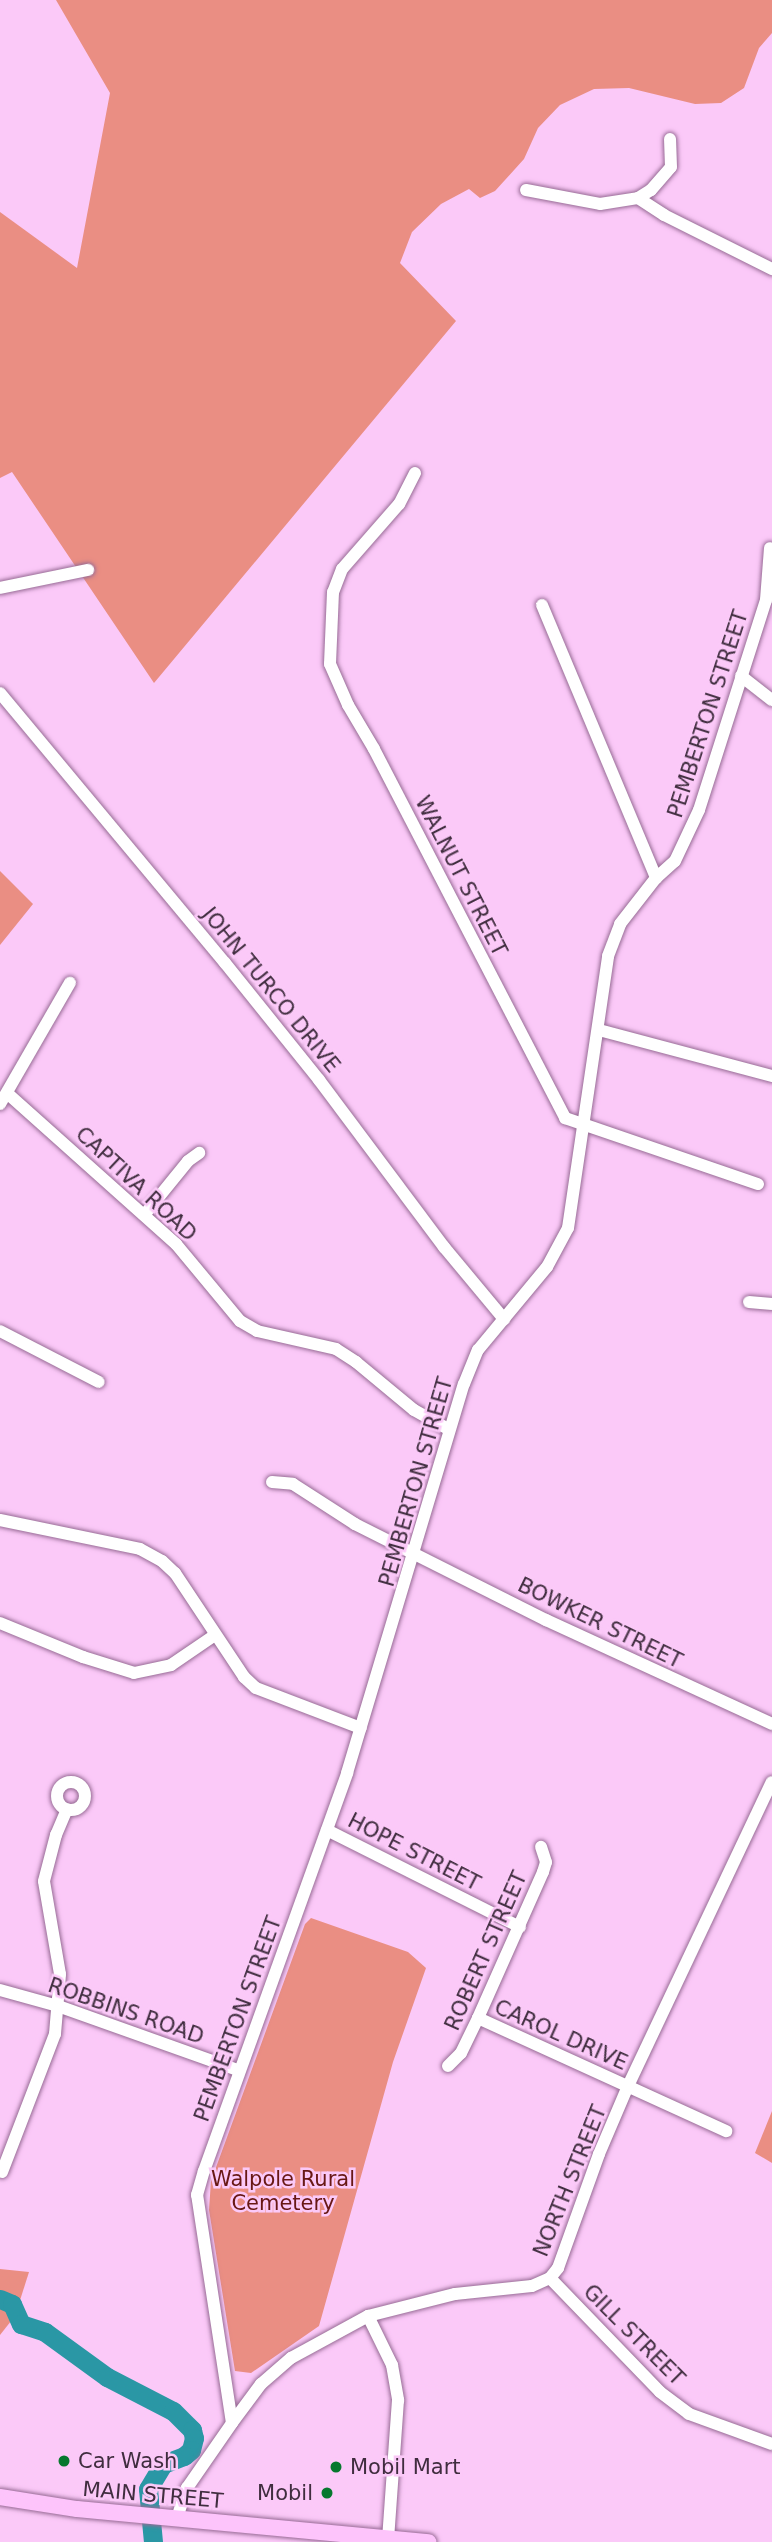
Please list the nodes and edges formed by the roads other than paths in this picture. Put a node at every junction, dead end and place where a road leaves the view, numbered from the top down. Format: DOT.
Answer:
graph roads {
  1 [pos="670,139"];
  2 [pos="526,190"];
  3 [pos="638,198"];
  4 [pos="772,269"];
  5 [pos="415,473"];
  6 [pos="771,548"];
  7 [pos="88,570"];
  8 [pos="0,588"];
  9 [pos="542,604"];
  10 [pos="741,676"];
  11 [pos="0,693"];
  12 [pos="772,700"];
  13 [pos="656,878"];
  14 [pos="70,983"];
  15 [pos="599,1030"];
  16 [pos="772,1076"];
  17 [pos="3,1099"];
  18 [pos="584,1127"];
  19 [pos="199,1153"];
  20 [pos="758,1184"];
  21 [pos="145,1214"];
  22 [pos="749,1302"];
  23 [pos="772,1304"];
  24 [pos="503,1319"];
  25 [pos="0,1331"];
  26 [pos="99,1382"];
  27 [pos="448,1429"];
  28 [pos="272,1482"];
  29 [pos="0,1520"];
  30 [pos="414,1552"];
  31 [pos="0,1623"];
  32 [pos="215,1635"];
  33 [pos="772,1724"];
  34 [pos="361,1728"];
  35 [pos="772,1782"];
  36 [pos="67,1809"];
  37 [pos="327,1830"];
  38 [pos="541,1847"];
  39 [pos="520,1927"];
  40 [pos="0,1990"];
  41 [pos="58,2006"];
  42 [pos="478,2018"];
  43 [pos="448,2066"];
  44 [pos="238,2070"];
  45 [pos="628,2086"];
  46 [pos="726,2131"];
  47 [pos="2,2172"];
  48 [pos="550,2278"];
  49 [pos="368,2316"];
  50 [pos="232,2423"];
  51 [pos="772,2445"];
  52 [pos="0,2497"];
  53 [pos="177,2518"];
  54 [pos="388,2538"];
  55 [pos="428,2542"];
  1 -- 3 [label="street"];
  2 -- 3 [label="street"];
  3 -- 4 [label="street"];
  5 -- 18 [label="street, WALNUT STREET"];
  6 -- 10 [label="street, PEMBERTON STREET"];
  7 -- 8 [label="street"];
  9 -- 13 [label="street"];
  10 -- 12 [label="street"];
  10 -- 13 [label="street, PEMBERTON STREET"];
  11 -- 24 [label="street, JOHN TURCO DRIVE"];
  13 -- 15 [label="street, PEMBERTON STREET"];
  14 -- 17 [label="street"];
  15 -- 16 [label="street"];
  15 -- 18 [label="street, PEMBERTON STREET"];
  17 -- 21 [label="street, CAPTIVA ROAD"];
  18 -- 20 [label="street, WALNUT STREET"];
  18 -- 24 [label="street, PEMBERTON STREET"];
  19 -- 21 [label="street"];
  21 -- 27 [label="street, CAPTIVA ROAD"];
  22 -- 23 [label="street"];
  24 -- 27 [label="street, PEMBERTON STREET"];
  25 -- 26 [label="street"];
  27 -- 30 [label="street, PEMBERTON STREET"];
  28 -- 30 [label="street, BOWKER STREET"];
  29 -- 32 [label="street"];
  30 -- 33 [label="street, BOWKER STREET"];
  30 -- 34 [label="street, PEMBERTON STREET"];
  31 -- 32 [label="street"];
  32 -- 34 [label="street"];
  34 -- 37 [label="street, PEMBERTON STREET"];
  35 -- 45 [label="street, NORTH STREET"];
  36 -- 41 [label="street"];
  37 -- 39 [label="street, HOPE STREET"];
  37 -- 44 [label="street, PEMBERTON STREET"];
  38 -- 39 [label="street, ROBERT STREET"];
  39 -- 42 [label="street, ROBERT STREET"];
  40 -- 41 [label="street, ROBBINS ROAD"];
  41 -- 44 [label="street, ROBBINS ROAD"];
  41 -- 47 [label="street"];
  42 -- 43 [label="street, ROBERT STREET"];
  42 -- 45 [label="street, CAROL DRIVE"];
  44 -- 50 [label="street, PEMBERTON STREET"];
  45 -- 46 [label="street, CAROL DRIVE"];
  45 -- 48 [label="street, NORTH STREET"];
  48 -- 49 [label="street, NORTH STREET"];
  48 -- 51 [label="street, GILL STREET"];
  49 -- 50 [label="street, NORTH STREET"];
  49 -- 54 [label="street"];
  50 -- 53 [label="street, NORTH STREET"];
  52 -- 53 [label="main road, MAIN STREET"];
  53 -- 54 [label="main road, MAIN STREET"];
  54 -- 55 [label="main road, MAIN STREET"];
}
